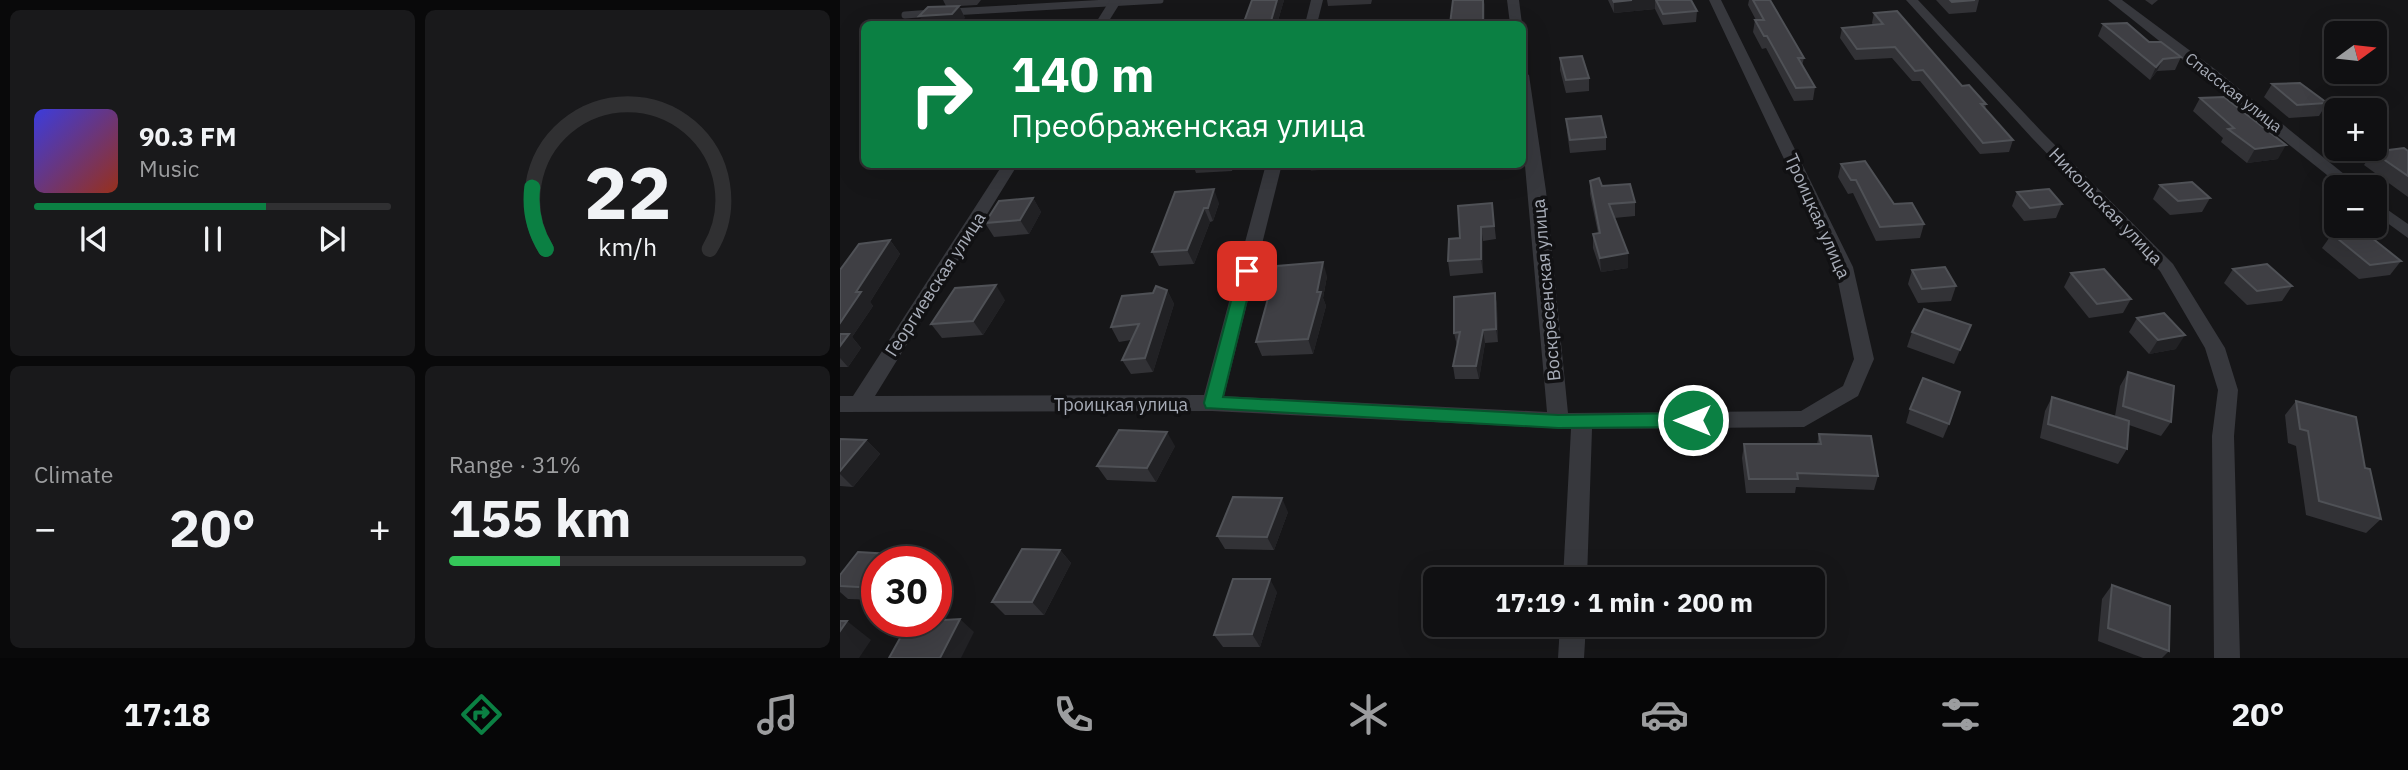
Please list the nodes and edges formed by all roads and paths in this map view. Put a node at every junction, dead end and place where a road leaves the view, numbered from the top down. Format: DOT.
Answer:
graph roads {
  1 [pos="1160,0"];
  2 [pos="1317,0"];
  3 [pos="1513,0"];
  4 [pos="1715,0"];
  5 [pos="1912,0"];
  6 [pos="2114,0"];
  7 [pos="1115,1"];
  8 [pos="905,15"];
  9 [pos="1103,21"];
  10 [pos="1312,21"];
  11 [pos="1516,21"];
  12 [pos="1526,104"];
  13 [pos="1008,168"];
  14 [pos="1273,168"];
  15 [pos="2337,175"];
  16 [pos="2387,216"];
  17 [pos="2408,233"];
  18 [pos="1212,403"];
  19 [pos="849,404"];
  20 [pos="1558,421"];
  21 [pos="1583,421"];
  22 [pos="1576,567"];
  23 [pos="1572,637"];
  24 [pos="1571,658"];
  25 [pos="2227,658"];
  1 -- 7 [label="lane"];
  2 -- 10 [label="street"];
  3 -- 11 [label="street"];
  4 -- 21 [label="street, Троицкая улица"];
  5 -- 25 [label="street, Никольская улица"];
  6 -- 15 [label="street, Спасская улица"];
  7 -- 8 [label="lane"];
  7 -- 9 [label="street"];
  12 -- 20 [label="street, Воскресенская улица"];
  13 -- 19 [label="street, Георгиевская улица"];
  14 -- 18 [label="street"];
  16 -- 17 [label="street"];
  18 -- 19 [label="street, Троицкая улица"];
  18 -- 20 [label="street, Троицкая улица"];
  20 -- 21 [label="street, Троицкая улица"];
  21 -- 22 [label="street"];
  23 -- 24 [label="street"];
}
